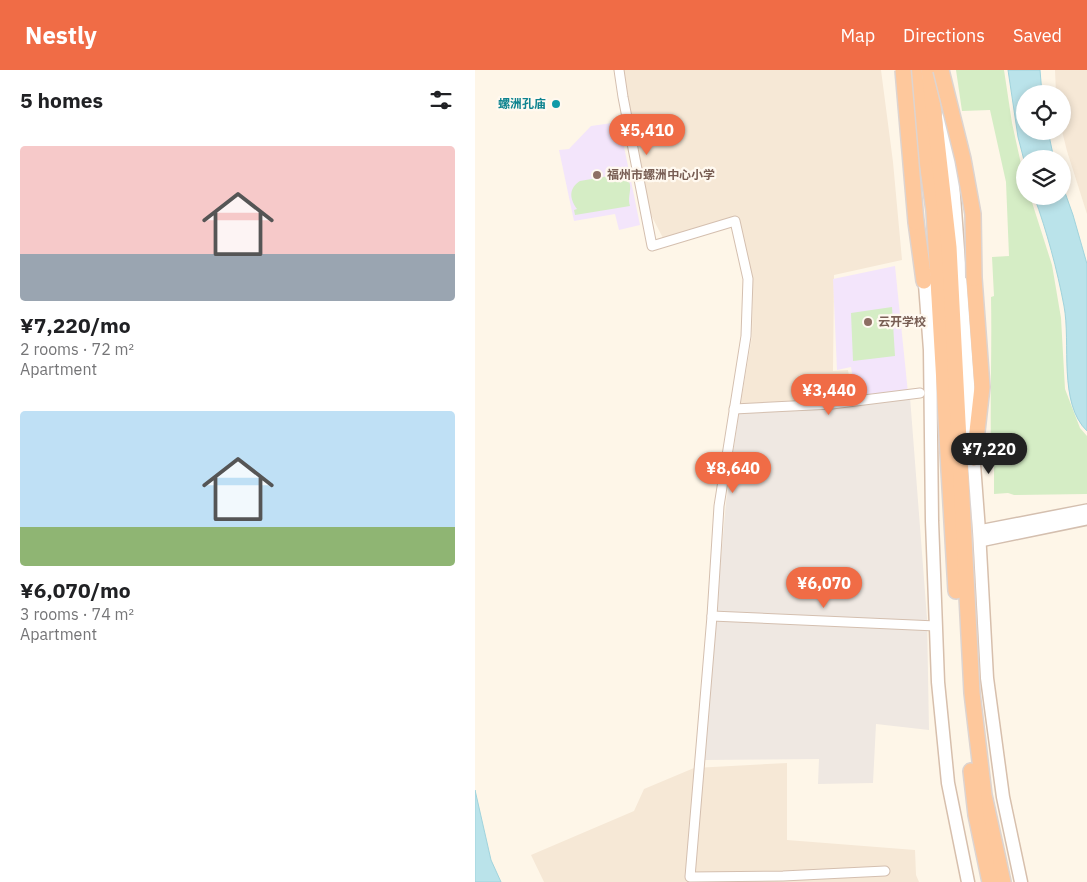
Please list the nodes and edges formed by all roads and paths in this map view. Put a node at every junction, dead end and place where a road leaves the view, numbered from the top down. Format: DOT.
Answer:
graph roads {
  1 [pos="619,70"];
  2 [pos="902,70"];
  3 [pos="915,70"];
  4 [pos="929,70"];
  5 [pos="941,70"];
  6 [pos="945,70"];
  7 [pos="924,281"];
  8 [pos="920,393"];
  9 [pos="734,409"];
  10 [pos="974,458"];
  11 [pos="1087,510"];
  12 [pos="1087,519"];
  13 [pos="980,536"];
  14 [pos="712,616"];
  15 [pos="937,626"];
  16 [pos="993,866"];
  17 [pos="885,871"];
  18 [pos="782,879"];
  19 [pos="968,882"];
  20 [pos="990,882"];
  21 [pos="1003,882"];
  22 [pos="1021,882"];
  1 -- 9 [label="street"];
  2 -- 7 [label="highway, bridge"];
  2 -- 7 [label="main road"];
  3 -- 16 [label="highway"];
  4 -- 16 [label="highway"];
  5 -- 10 [label="highway, bridge"];
  6 -- 10 [label="main road"];
  7 -- 15 [label="main road"];
  8 -- 9 [label="street"];
  9 -- 14 [label="street"];
  10 -- 13 [label="main road"];
  11 -- 13 [label="street"];
  12 -- 13 [label="street"];
  13 -- 22 [label="main road"];
  14 -- 15 [label="street"];
  14 -- 18 [label="street"];
  15 -- 19 [label="main road"];
  16 -- 20 [label="highway"];
  16 -- 21 [label="highway"];
  17 -- 18 [label="street"];
}
